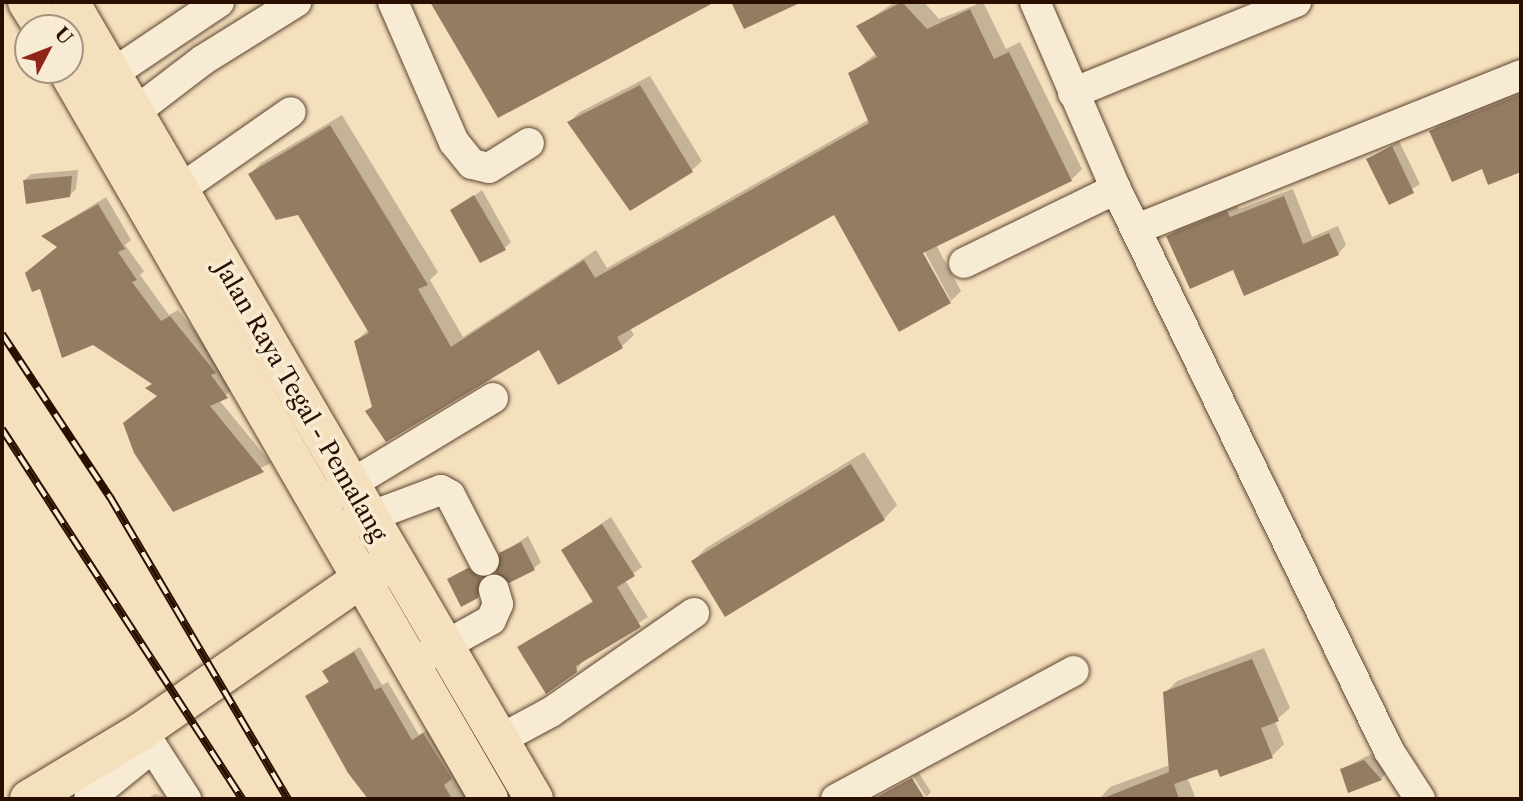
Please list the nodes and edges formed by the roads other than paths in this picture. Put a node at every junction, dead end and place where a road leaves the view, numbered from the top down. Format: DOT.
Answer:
graph roads {
  1 [pos="71,2"];
  2 [pos="219,2"];
  3 [pos="296,2"];
  4 [pos="393,2"];
  5 [pos="1035,2"];
  6 [pos="1296,2"];
  7 [pos="112,75"];
  8 [pos="1521,75"];
  9 [pos="76,84"];
  10 [pos="1073,93"];
  11 [pos="291,111"];
  12 [pos="135,112"];
  13 [pos="529,144"];
  14 [pos="1116,188"];
  15 [pos="179,190"];
  16 [pos="1139,228"];
  17 [pos="964,262"];
  18 [pos="493,398"];
  19 [pos="342,509"];
  20 [pos="394,561"];
  21 [pos="484,561"];
  22 [pos="361,579"];
  23 [pos="494,590"];
  24 [pos="694,613"];
  25 [pos="427,656"];
  26 [pos="1074,671"];
  27 [pos="148,739"];
  28 [pos="499,740"];
  29 [pos="29,799"];
  30 [pos="89,799"];
  31 [pos="186,799"];
  32 [pos="489,799"];
  33 [pos="534,799"];
  34 [pos="836,799"];
  35 [pos="1420,799"];
  1 -- 7 [label="main road, Jalan Raya Tegal - Pemalang"];
  2 -- 7 [label="street"];
  3 -- 12 [label="street"];
  4 -- 13 [label="street"];
  5 -- 10 [label="street"];
  6 -- 10 [label="street"];
  7 -- 12 [label="main road, Jalan Raya Tegal - Pemalang"];
  8 -- 16 [label="street"];
  9 -- 19 [label="main road, Jalan Raya Tegal - Pemalang"];
  10 -- 14 [label="street"];
  11 -- 15 [label="street"];
  12 -- 15 [label="main road, Jalan Raya Tegal - Pemalang"];
  14 -- 16 [label="street"];
  14 -- 17 [label="street"];
  15 -- 19 [label="main road, Jalan Raya Tegal - Pemalang"];
  16 -- 35 [label="street"];
  18 -- 19 [label="street"];
  19 -- 20 [label="main road, Jalan Raya Tegal - Pemalang"];
  19 -- 21 [label="street"];
  19 -- 22 [label="main road, Jalan Raya Tegal - Pemalang"];
  20 -- 22 [label="main road"];
  20 -- 25 [label="main road, Jalan Raya Tegal - Pemalang"];
  22 -- 25 [label="main road, Jalan Raya Tegal - Pemalang"];
  22 -- 27 [label="main road"];
  23 -- 25 [label="street"];
  24 -- 28 [label="street"];
  25 -- 28 [label="main road, Jalan Raya Tegal - Pemalang"];
  25 -- 32 [label="main road, Jalan Raya Tegal - Pemalang"];
  26 -- 34 [label="street"];
  27 -- 29 [label="main road"];
  27 -- 30 [label="street"];
  27 -- 31 [label="street"];
  28 -- 33 [label="main road, Jalan Raya Tegal - Pemalang"];
}
